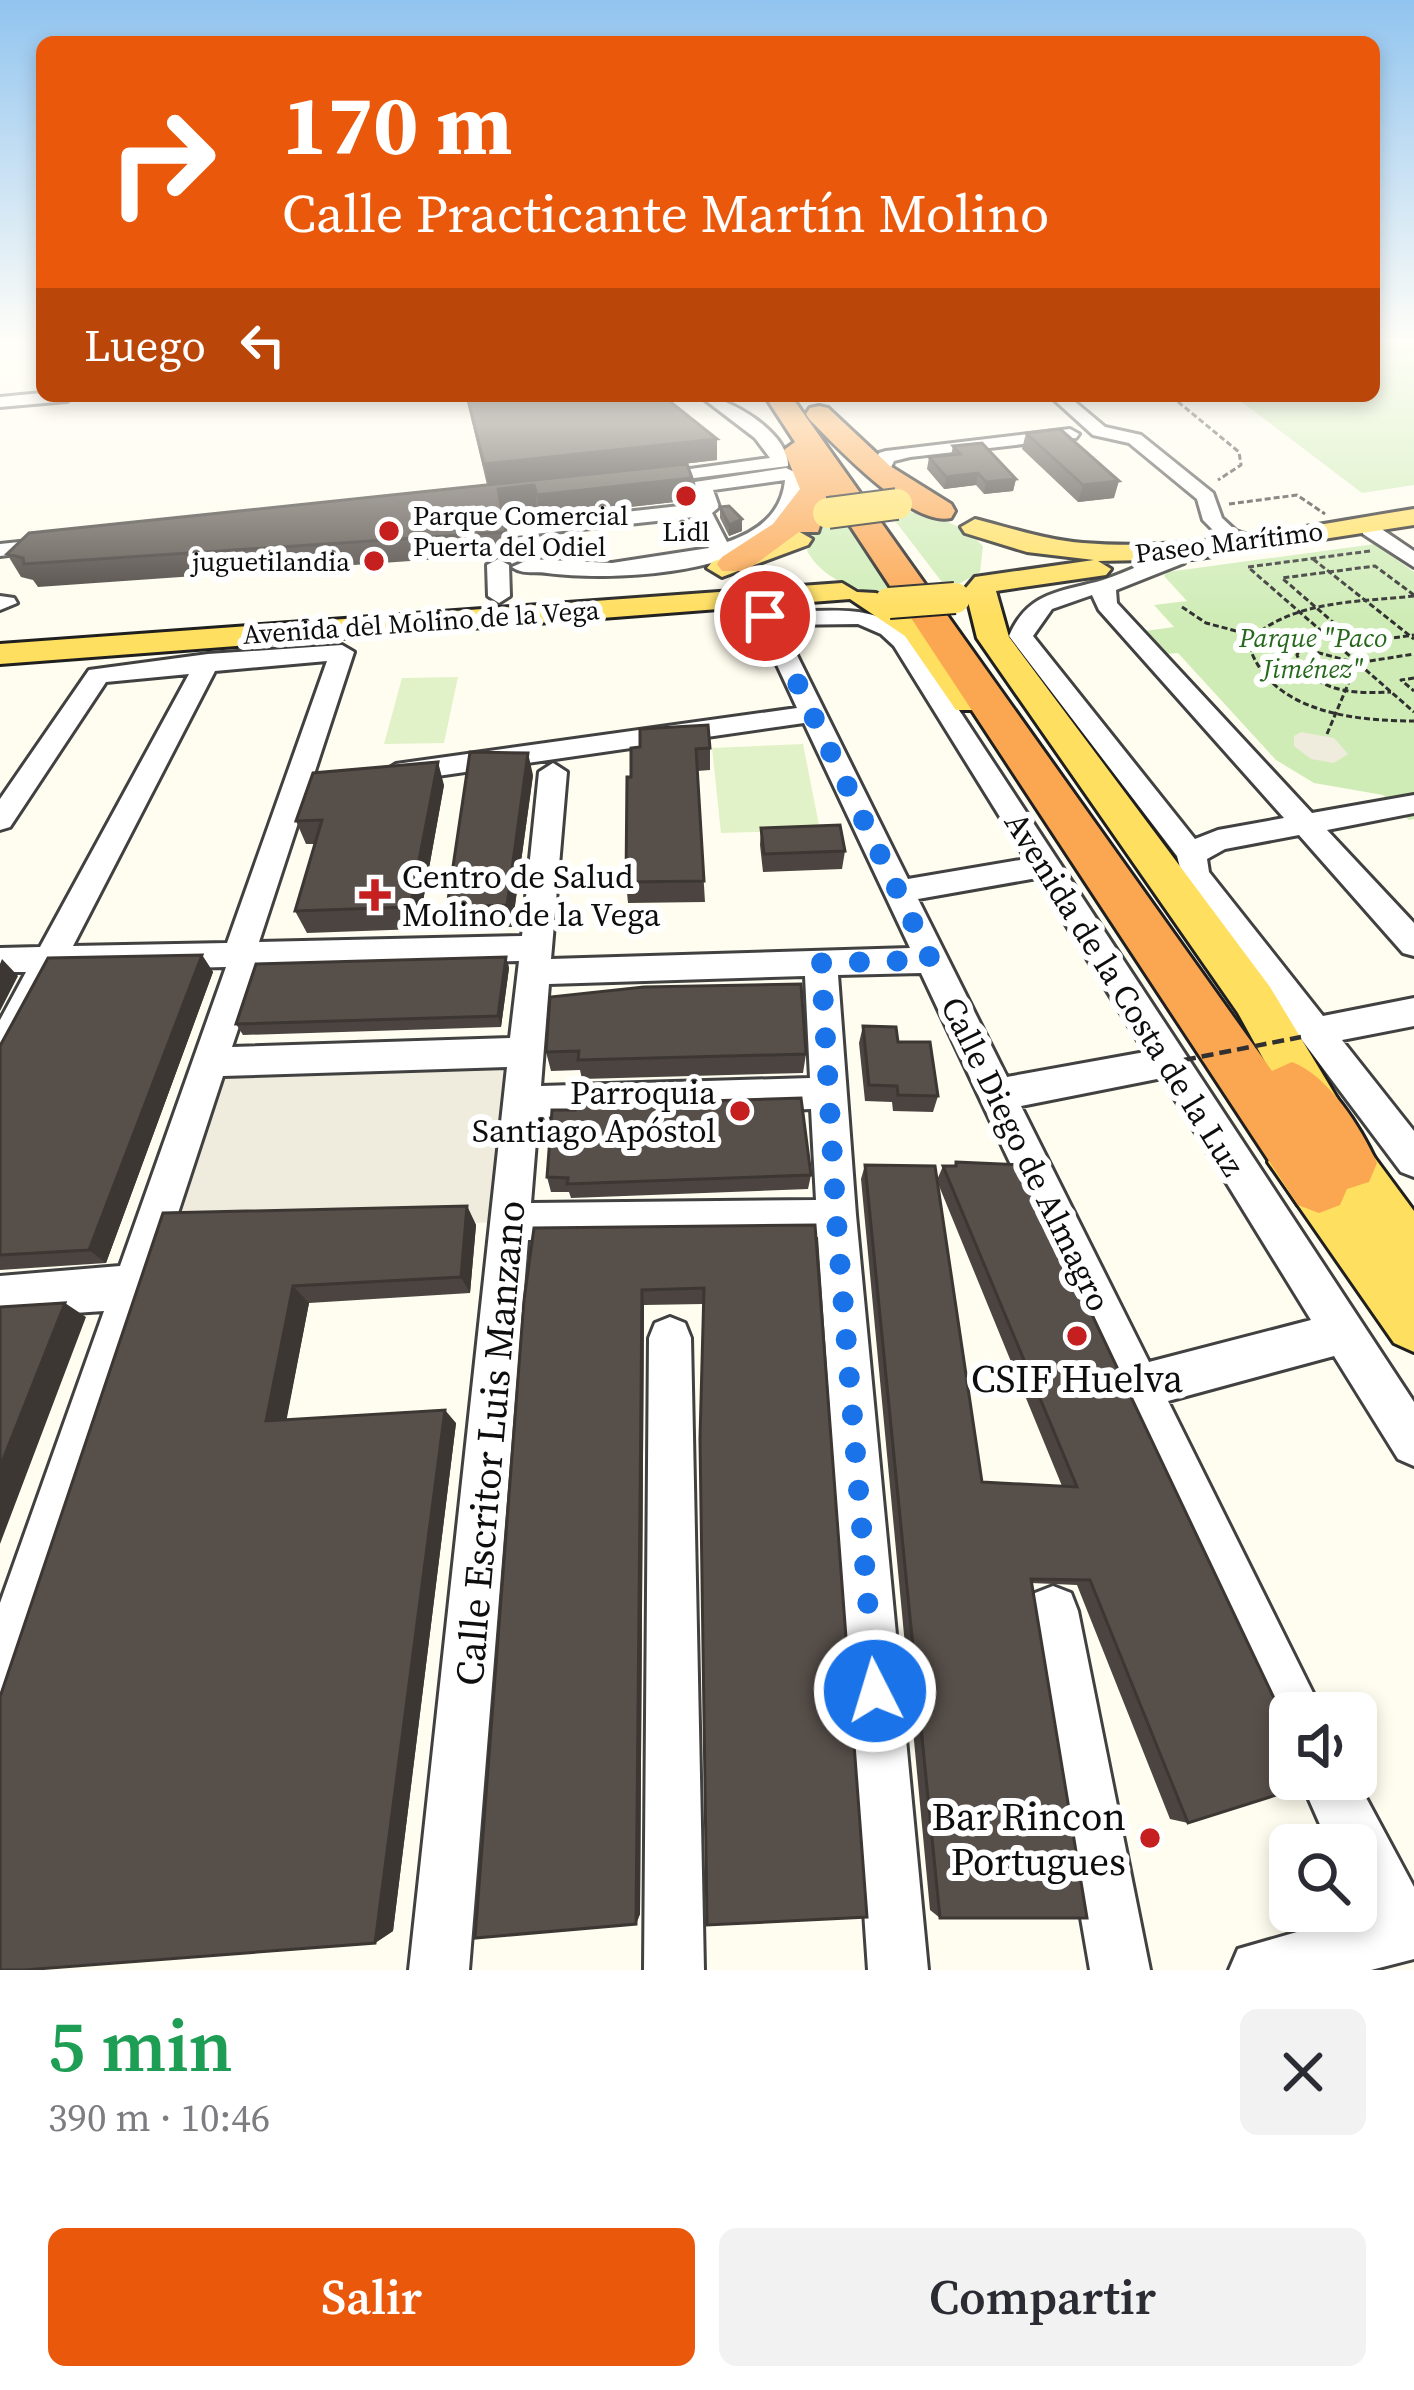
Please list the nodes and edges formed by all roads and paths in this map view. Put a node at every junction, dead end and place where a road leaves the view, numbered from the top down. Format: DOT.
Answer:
graph roads {
  1 [pos="760,435"];
  2 [pos="787,435"];
  3 [pos="806,435"];
  4 [pos="820,435"];
  5 [pos="842,435"];
  6 [pos="1064,435"];
  7 [pos="1115,435"];
  8 [pos="1218,435"];
  9 [pos="880,472"];
  10 [pos="748,479"];
  11 [pos="631,482"];
  12 [pos="1209,486"];
  13 [pos="897,504"];
  14 [pos="701,510"];
  15 [pos="1216,510"];
  16 [pos="940,512"];
  17 [pos="1336,517"];
  18 [pos="804,518"];
  19 [pos="1414,521"];
  20 [pos="975,527"];
  21 [pos="1244,540"];
  22 [pos="1372,540"];
  23 [pos="76,542"];
  24 [pos="1183,553"];
  25 [pos="728,558"];
  26 [pos="1312,559"];
  27 [pos="5,560"];
  28 [pos="1414,561"];
  29 [pos="1329,572"];
  30 [pos="516,577"];
  31 [pos="1107,586"];
  32 [pos="974,590"];
  33 [pos="1414,596"];
  34 [pos="866,598"];
  35 [pos="1368,603"];
  36 [pos="1182,607"];
  37 [pos="1320,610"];
  38 [pos="2,613"];
  39 [pos="1300,613"];
  40 [pos="774,620"];
  41 [pos="1252,635"];
  42 [pos="1326,635"];
  43 [pos="1413,637"];
  44 [pos="1300,648"];
  45 [pos="0,653"];
  46 [pos="1414,655"];
  47 [pos="208,661"];
  48 [pos="1357,663"];
  49 [pos="1414,678"];
  50 [pos="1345,691"];
  51 [pos="1414,691"];
  52 [pos="1391,692"];
  53 [pos="1414,712"];
  54 [pos="811,713"];
  55 [pos="1336,713"];
  56 [pos="1414,721"];
  57 [pos="1327,734"];
  58 [pos="553,772"];
  59 [pos="359,778"];
  60 [pos="1414,804"];
  61 [pos="0,820"];
  62 [pos="1306,825"];
  63 [pos="1191,854"];
  64 [pos="1044,866"];
  65 [pos="898,892"];
  66 [pos="1414,944"];
  67 [pos="242,955"];
  68 [pos="48,958"];
  69 [pos="0,960"];
  70 [pos="534,960"];
  71 [pos="931,960"];
  72 [pos="821,963"];
  73 [pos="1414,1012"];
  74 [pos="1308,1034"];
  75 [pos="0,1052"];
  76 [pos="526,1052"];
  77 [pos="1176,1061"];
  78 [pos="209,1062"];
  79 [pos="829,1093"];
  80 [pos="996,1095"];
  81 [pos="522,1102"];
  82 [pos="1414,1160"];
  83 [pos="1333,1174"];
  84 [pos="836,1218"];
  85 [pos="512,1222"];
  86 [pos="1414,1257"];
  87 [pos="132,1285"];
  88 [pos="0,1297"];
  89 [pos="1414,1322"];
  90 [pos="1342,1333"];
  91 [pos="670,1338"];
  92 [pos="1141,1386"];
  93 [pos="1414,1443"];
  94 [pos="1053,1611"];
  95 [pos="0,1676"];
  96 [pos="1286,1692"];
  97 [pos="1338,1800"];
  98 [pos="1411,1929"];
  99 [pos="440,1970"];
  100 [pos="674,1970"];
  101 [pos="898,1970"];
  102 [pos="1120,1970"];
  103 [pos="1259,1970"];
  1 -- 11 [label="street"];
  2 -- 18 [label="highway"];
  3 -- 83 [label="highway"];
  4 -- 83 [label="highway"];
  5 -- 9 [label="highway"];
  6 -- 9 [label="street"];
  7 -- 15 [label="street"];
  8 -- 12 [label="path"];
  9 -- 16 [label="highway"];
  10 -- 14 [label="street"];
  10 -- 18 [label="street"];
  10 -- 18 [label="street"];
  13 -- 16 [label="main road, Paseo Marítimo"];
  13 -- 18 [label="main road, Avenida del Molino de la Vega, bridge"];
  14 -- 25 [label="street"];
  14 -- 30 [label="street"];
  15 -- 17 [label="path"];
  15 -- 21 [label="street"];
  15 -- 24 [label="street"];
  16 -- 20 [label="main road, Paseo Marítimo"];
  18 -- 25 [label="main road, Avenida del Molino de la Vega"];
  18 -- 25 [label="highway"];
  18 -- 34 [label="main road"];
  19 -- 21 [label="main road, Paseo Marítimo"];
  19 -- 22 [label="main road, Paseo Marítimo"];
  20 -- 24 [label="main road, Paseo Marítimo"];
  20 -- 32 [label="main road"];
  21 -- 24 [label="main road, Paseo Marítimo"];
  22 -- 24 [label="main road, Paseo Marítimo"];
  22 -- 26 [label="path"];
  22 -- 28 [label="street"];
  23 -- 27 [label="street"];
  24 -- 31 [label="street"];
  24 -- 32 [label="main road, Paseo Marítimo"];
  25 -- 30 [label="street"];
  25 -- 30 [label="main road, Avenida del Molino de la Vega"];
  26 -- 29 [label="path"];
  26 -- 39 [label="path"];
  29 -- 33 [label="path"];
  29 -- 35 [label="path"];
  29 -- 37 [label="path"];
  30 -- 38 [label="main road, Avenida del Molino de la Vega"];
  31 -- 62 [label="street"];
  31 -- 63 [label="street"];
  32 -- 34 [label="main road, Paseo Marítimo, bridge"];
  32 -- 83 [label="main road"];
  33 -- 35 [label="path"];
  34 -- 40 [label="main road, Avenida del Molino de la Vega"];
  34 -- 83 [label="main road"];
  35 -- 37 [label="path"];
  35 -- 43 [label="path"];
  36 -- 41 [label="path"];
  37 -- 39 [label="path"];
  37 -- 43 [label="path"];
  39 -- 41 [label="path"];
  39 -- 42 [label="path"];
  40 -- 45 [label="main road, Avenida del Molino de la Vega"];
  40 -- 54 [label="street, Calle Diego de Almagro"];
  40 -- 64 [label="street, Avenida de la Costa de la Luz"];
  41 -- 44 [label="path"];
  41 -- 55 [label="path"];
  42 -- 44 [label="path"];
  42 -- 48 [label="path"];
  44 -- 48 [label="path"];
  44 -- 50 [label="path"];
  46 -- 48 [label="path"];
  47 -- 61 [label="street, Avenida del Molino de la Vega"];
  47 -- 67 [label="street, Avenida del Molino de la Vega"];
  47 -- 68 [label="street"];
  48 -- 50 [label="path"];
  48 -- 52 [label="path"];
  49 -- 51 [label="path"];
  50 -- 52 [label="path"];
  50 -- 55 [label="path"];
  52 -- 53 [label="path"];
  54 -- 59 [label="street"];
  54 -- 65 [label="street, Calle Diego de Almagro"];
  55 -- 56 [label="path"];
  55 -- 57 [label="path"];
  58 -- 70 [label="street, Calle Escritor Luis Manzano"];
  60 -- 62 [label="street"];
  62 -- 63 [label="street"];
  62 -- 66 [label="street"];
  63 -- 74 [label="street"];
  64 -- 65 [label="street"];
  64 -- 77 [label="street, Avenida de la Costa de la Luz"];
  65 -- 71 [label="street, Calle Diego de Almagro"];
  67 -- 68 [label="street"];
  67 -- 70 [label="street"];
  67 -- 78 [label="street"];
  68 -- 69 [label="street"];
  68 -- 75 [label="street"];
  70 -- 72 [label="street"];
  70 -- 76 [label="street, Calle Escritor Luis Manzano"];
  71 -- 72 [label="street"];
  71 -- 80 [label="street, Calle Diego de Almagro"];
  72 -- 79 [label="street"];
  73 -- 74 [label="street"];
  74 -- 77 [label="path, bridge"];
  74 -- 82 [label="street"];
  76 -- 78 [label="street"];
  76 -- 81 [label="street, Calle Escritor Luis Manzano"];
  77 -- 80 [label="street"];
  77 -- 90 [label="street, Avenida de la Costa de la Luz"];
  78 -- 87 [label="street"];
  79 -- 81 [label="street"];
  79 -- 84 [label="street"];
  80 -- 92 [label="street, Calle Diego de Almagro"];
  81 -- 85 [label="street, Calle Escritor Luis Manzano"];
  83 -- 86 [label="main road"];
  83 -- 89 [label="main road"];
  84 -- 85 [label="street"];
  84 -- 101 [label="street"];
  85 -- 99 [label="street, Calle Escritor Luis Manzano"];
  87 -- 88 [label="street"];
  87 -- 95 [label="street"];
  90 -- 92 [label="street"];
  90 -- 93 [label="street, Avenida de la Costa de la Luz"];
  91 -- 100 [label="street"];
  92 -- 96 [label="street, Calle Diego de Almagro"];
  94 -- 102 [label="street"];
  97 -- 98 [label="street"];
  98 -- 103 [label="street"];
}
